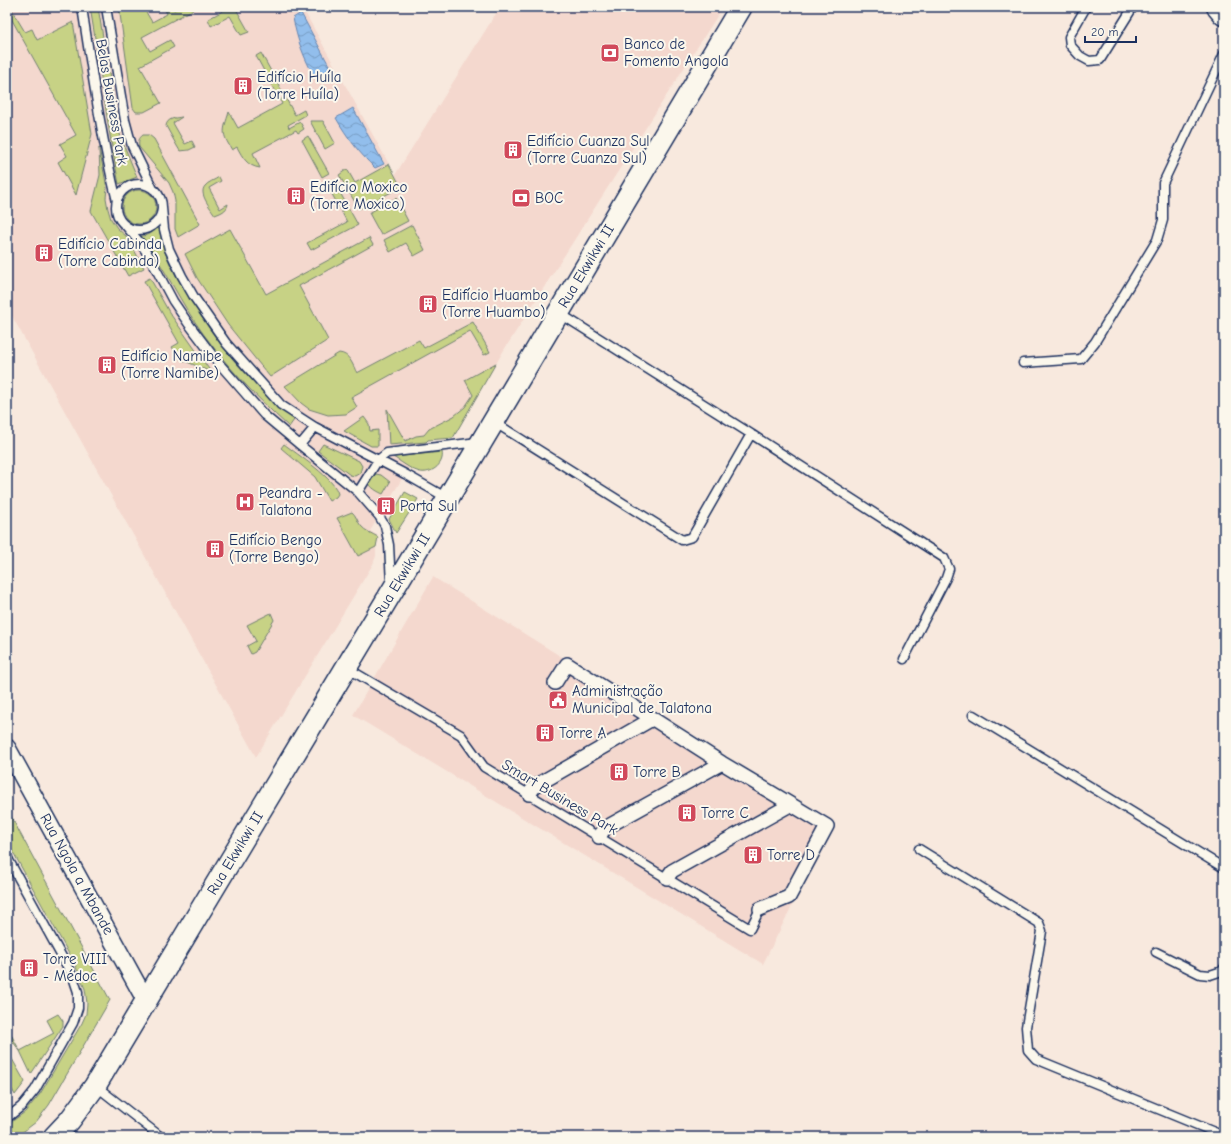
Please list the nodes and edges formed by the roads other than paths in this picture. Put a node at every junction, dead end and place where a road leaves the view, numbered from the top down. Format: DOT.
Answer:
graph roads {
  1 [pos="82,7"];
  2 [pos="106,7"];
  3 [pos="741,7"];
  4 [pos="1086,7"];
  5 [pos="1132,7"];
  6 [pos="1218,7"];
  7 [pos="1224,14"];
  8 [pos="1224,54"];
  9 [pos="153,189"];
  10 [pos="117,201"];
  11 [pos="162,208"];
  12 [pos="126,226"];
  13 [pos="559,312"];
  14 [pos="1023,363"];
  15 [pos="494,422"];
  16 [pos="315,427"];
  17 [pos="751,434"];
  18 [pos="482,441"];
  19 [pos="300,445"];
  20 [pos="378,460"];
  21 [pos="358,492"];
  22 [pos="448,498"];
  23 [pos="391,592"];
  24 [pos="904,659"];
  25 [pos="346,667"];
  26 [pos="555,683"];
  27 [pos="973,715"];
  28 [pos="652,718"];
  29 [pos="7,748"];
  30 [pos="722,763"];
  31 [pos="529,794"];
  32 [pos="790,805"];
  33 [pos="599,837"];
  34 [pos="919,849"];
  35 [pos="7,857"];
  36 [pos="1224,868"];
  37 [pos="667,878"];
  38 [pos="760,909"];
  39 [pos="1156,952"];
  40 [pos="1224,968"];
  41 [pos="146,1001"];
  42 [pos="95,1086"];
  43 [pos="7,1118"];
  44 [pos="1224,1136"];
  45 [pos="54,1137"];
  46 [pos="160,1137"];
  1 -- 10 [label="lane, Belas Business Park"];
  2 -- 9 [label="lane, Belas Business Park"];
  3 -- 13 [label="street, Rua Ekwikwi II"];
  4 -- 5 [label="lane"];
  6 -- 7 [label="main road"];
  8 -- 14 [label="lane"];
  9 -- 10 [label="lane, Belas Business Park"];
  9 -- 11 [label="lane, Belas Business Park"];
  10 -- 12 [label="lane, Belas Business Park"];
  11 -- 12 [label="lane"];
  11 -- 16 [label="lane, Belas Business Park"];
  12 -- 19 [label="lane, Belas Business Park"];
  13 -- 15 [label="street, Rua Ekwikwi II"];
  13 -- 17 [label="lane"];
  15 -- 17 [label="lane"];
  15 -- 18 [label="street, Rua Ekwikwi II"];
  16 -- 19 [label="lane"];
  16 -- 20 [label="lane, Belas Business Park"];
  17 -- 24 [label="lane"];
  18 -- 20 [label="lane"];
  18 -- 22 [label="street, Rua Ekwikwi II"];
  19 -- 21 [label="lane, Belas Business Park"];
  20 -- 21 [label="lane"];
  20 -- 22 [label="lane, Belas Business Park"];
  21 -- 23 [label="lane, Belas Business Park"];
  22 -- 23 [label="street, Rua Ekwikwi II"];
  23 -- 25 [label="street, Rua Ekwikwi II"];
  25 -- 31 [label="lane, Smart Business Park"];
  25 -- 41 [label="street, Rua Ekwikwi II"];
  26 -- 28 [label="street"];
  27 -- 36 [label="lane"];
  28 -- 30 [label="street"];
  28 -- 31 [label="street"];
  29 -- 41 [label="street, Rua Ngola a Mbande"];
  30 -- 32 [label="street"];
  30 -- 33 [label="street"];
  31 -- 33 [label="lane, Smart Business Park"];
  32 -- 37 [label="street"];
  32 -- 38 [label="street"];
  33 -- 37 [label="lane, Smart Business Park"];
  34 -- 44 [label="lane"];
  35 -- 43 [label="lane"];
  37 -- 38 [label="lane, Smart Business Park"];
  39 -- 40 [label="lane"];
  41 -- 42 [label="street, Rua Ekwikwi II"];
  42 -- 45 [label="street, Rua Ekwikwi II"];
  42 -- 46 [label="lane"];
}
